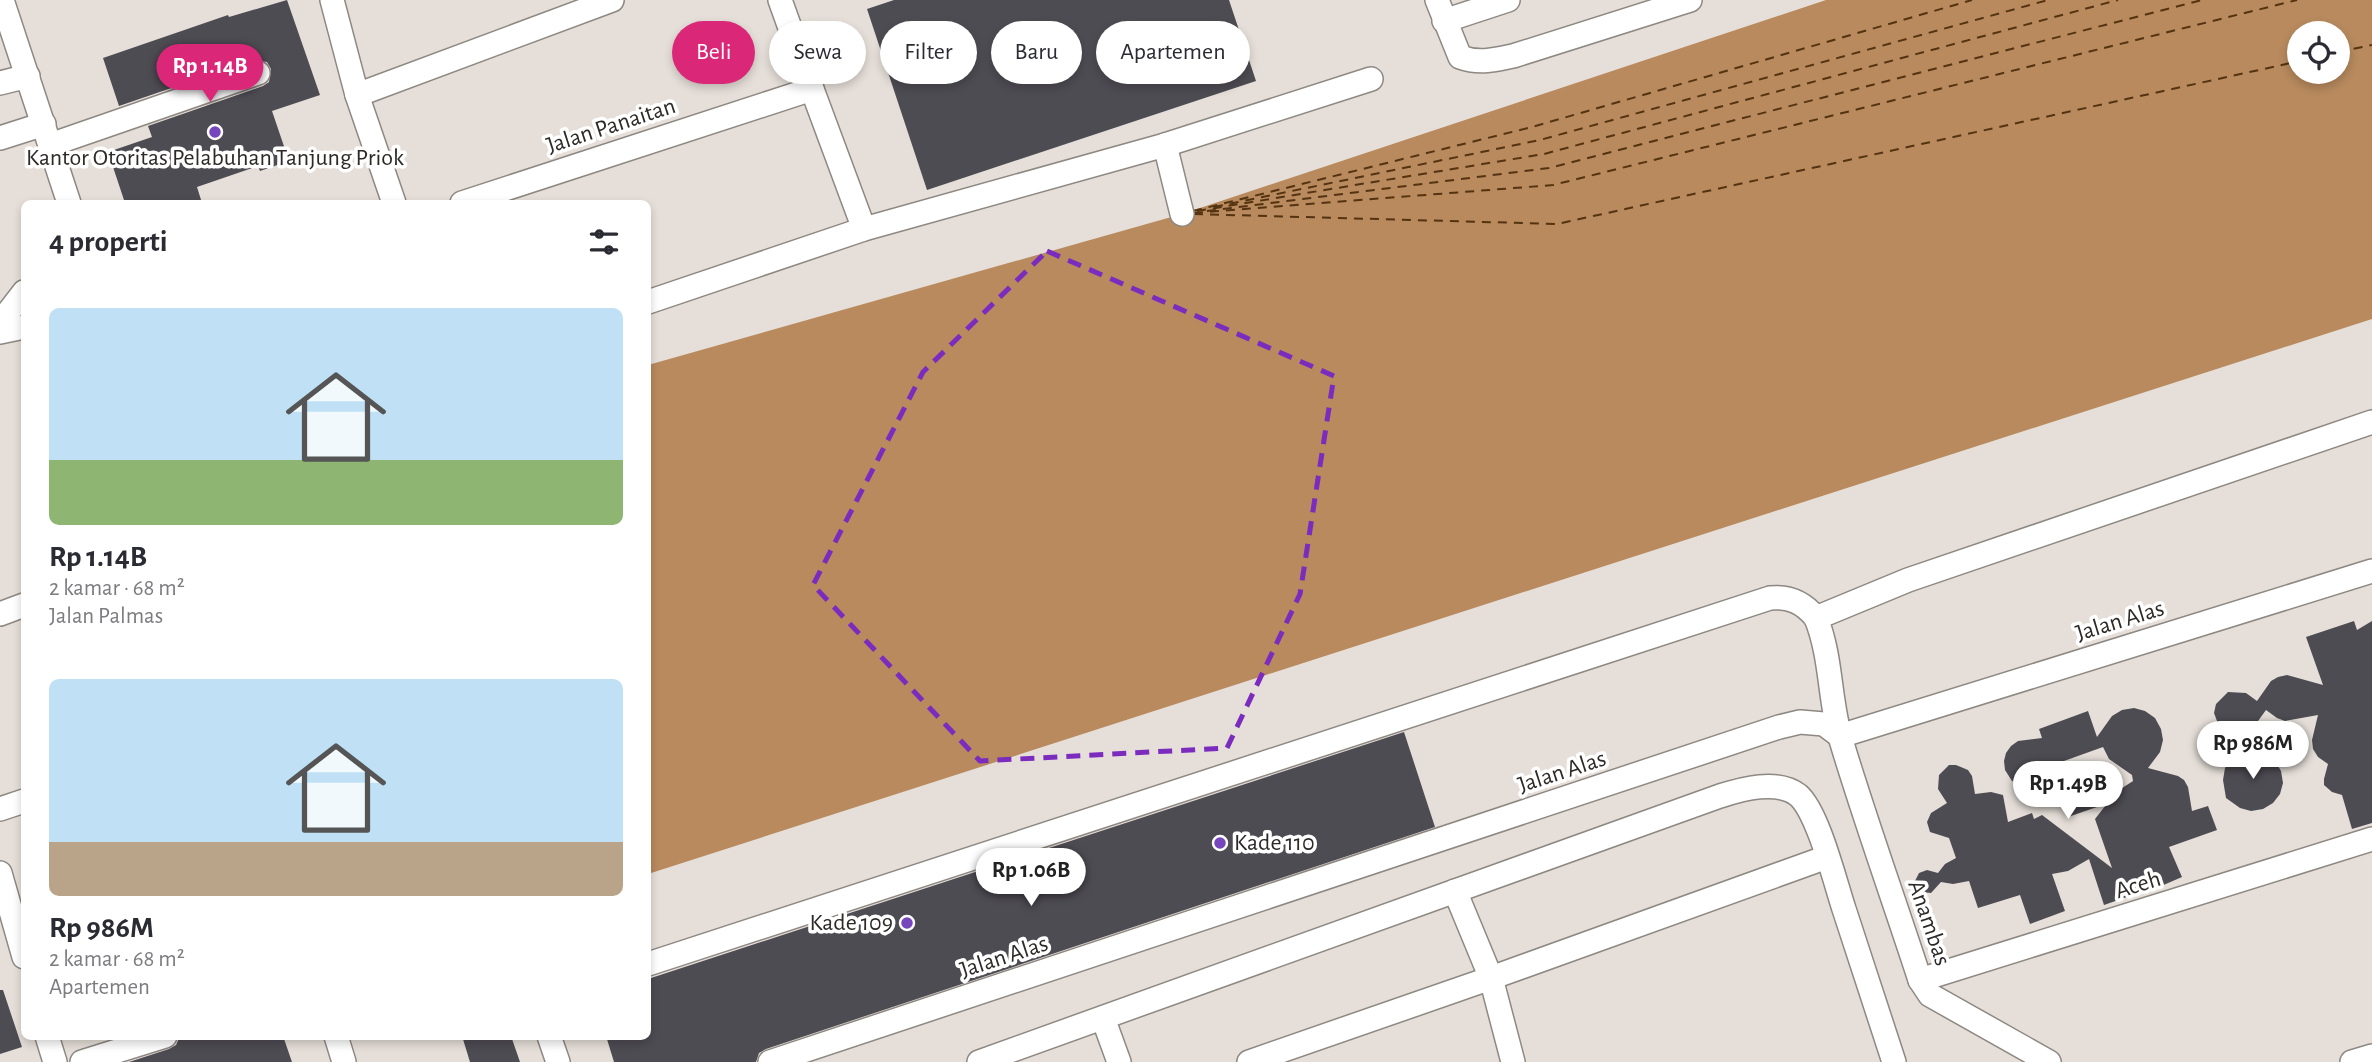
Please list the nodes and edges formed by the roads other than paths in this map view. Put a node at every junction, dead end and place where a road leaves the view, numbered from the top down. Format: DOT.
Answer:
graph roads {
  1 [pos="2,0"];
  2 [pos="332,0"];
  3 [pos="612,0"];
  4 [pos="780,0"];
  5 [pos="1508,0"];
  6 [pos="1690,0"];
  7 [pos="1440,10"];
  8 [pos="258,73"];
  9 [pos="28,76"];
  10 [pos="1371,79"];
  11 [pos="0,83"];
  12 [pos="812,89"];
  13 [pos="357,95"];
  14 [pos="47,134"];
  15 [pos="0,138"];
  16 [pos="1165,145"];
  17 [pos="68,200"];
  18 [pos="393,200"];
  19 [pos="471,200"];
  20 [pos="1182,214"];
  21 [pos="864,229"];
  22 [pos="21,296"];
  23 [pos="651,301"];
  24 [pos="0,323"];
  25 [pos="21,328"];
  26 [pos="0,332"];
  27 [pos="2372,422"];
  28 [pos="2372,571"];
  29 [pos="21,606"];
  30 [pos="0,614"];
  31 [pos="1816,618"];
  32 [pos="1840,736"];
  33 [pos="21,802"];
  34 [pos="0,809"];
  35 [pos="2372,839"];
  36 [pos="1827,857"];
  37 [pos="0,873"];
  38 [pos="1455,891"];
  39 [pos="21,946"];
  40 [pos="651,963"];
  41 [pos="1490,978"];
  42 [pos="1920,981"];
  43 [pos="1103,1018"];
  44 [pos="48,1040"];
  45 [pos="134,1040"];
  46 [pos="337,1040"];
  47 [pos="550,1040"];
  48 [pos="2372,1056"];
  49 [pos="55,1062"];
  50 [pos="82,1062"];
  51 [pos="344,1062"];
  52 [pos="558,1062"];
  53 [pos="770,1062"];
  54 [pos="979,1062"];
  55 [pos="1119,1062"];
  56 [pos="1248,1062"];
  57 [pos="1513,1062"];
  58 [pos="1894,1062"];
  59 [pos="2049,1062"];
  60 [pos="2352,1062"];
  1 -- 9 [label="street"];
  2 -- 13 [label="street"];
  3 -- 13 [label="street"];
  4 -- 12 [label="street"];
  5 -- 7 [label="street"];
  6 -- 7 [label="street"];
  8 -- 14 [label="street"];
  9 -- 11 [label="street"];
  9 -- 14 [label="street"];
  10 -- 16 [label="street"];
  12 -- 19 [label="street, Jalan Panaitan"];
  12 -- 21 [label="street"];
  13 -- 18 [label="street"];
  14 -- 15 [label="street"];
  14 -- 17 [label="street"];
  16 -- 20 [label="street"];
  16 -- 21 [label="street"];
  21 -- 23 [label="street"];
  22 -- 24 [label="street"];
  25 -- 26 [label="street"];
  27 -- 31 [label="street"];
  28 -- 32 [label="street, Jalan Alas"];
  29 -- 30 [label="street"];
  31 -- 32 [label="street, Anambas"];
  31 -- 40 [label="street"];
  32 -- 42 [label="street, Anambas"];
  32 -- 53 [label="street, Jalan Alas"];
  33 -- 34 [label="street"];
  35 -- 42 [label="street, Aceh"];
  36 -- 38 [label="street"];
  36 -- 41 [label="street"];
  36 -- 58 [label="street"];
  37 -- 39 [label="street"];
  38 -- 41 [label="street"];
  38 -- 43 [label="street"];
  41 -- 56 [label="street"];
  41 -- 57 [label="street"];
  42 -- 59 [label="street, Anambas"];
  43 -- 54 [label="street"];
  43 -- 55 [label="street"];
  44 -- 49 [label="street"];
  45 -- 50 [label="street"];
  46 -- 51 [label="street"];
  47 -- 52 [label="street"];
  48 -- 60 [label="street"];
}
